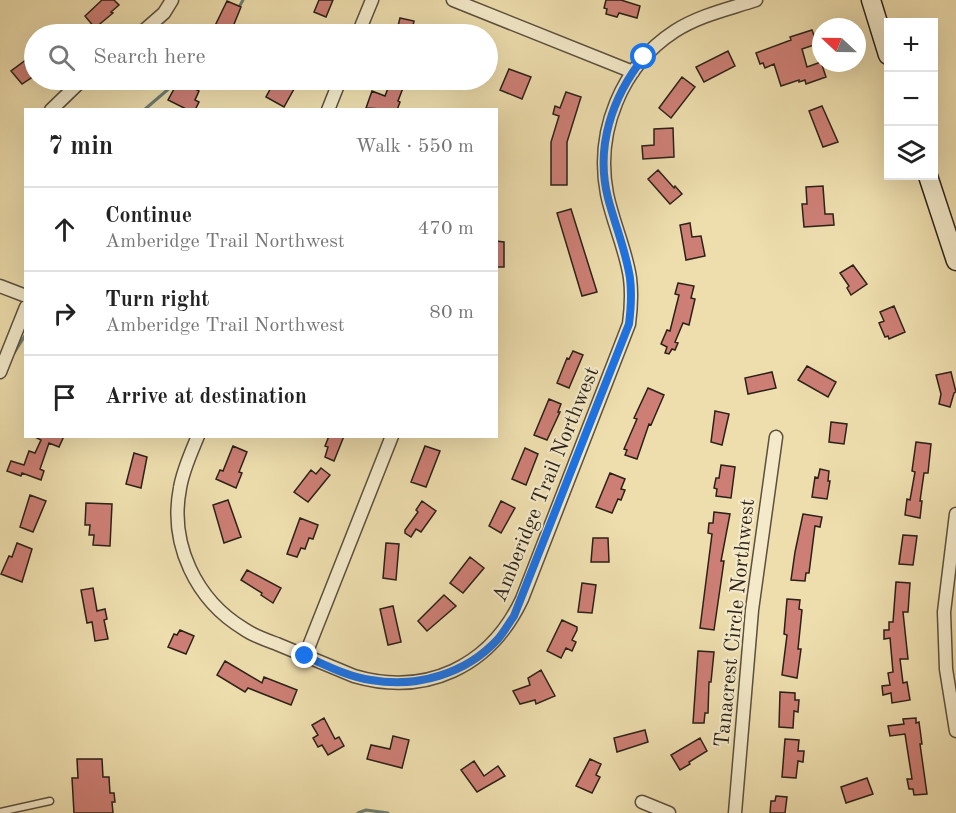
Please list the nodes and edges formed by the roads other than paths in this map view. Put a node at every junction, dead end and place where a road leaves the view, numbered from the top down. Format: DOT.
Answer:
graph roads {
  1 [pos="172,0"];
  2 [pos="372,0"];
  3 [pos="453,0"];
  4 [pos="756,0"];
  5 [pos="871,0"];
  6 [pos="151,24"];
  7 [pos="362,24"];
  8 [pos="884,42"];
  9 [pos="633,72"];
  10 [pos="72,90"];
  11 [pos="336,90"];
  12 [pos="53,108"];
  13 [pos="329,108"];
  14 [pos="929,180"];
  15 [pos="956,261"];
  16 [pos="0,286"];
  17 [pos="24,295"];
  18 [pos="24,312"];
  19 [pos="0,372"];
  20 [pos="776,437"];
  21 [pos="197,438"];
  22 [pos="391,438"];
  23 [pos="956,514"];
  24 [pos="305,656"];
  25 [pos="956,731"];
  26 [pos="50,801"];
  27 [pos="642,802"];
  28 [pos="0,812"];
  29 [pos="669,813"];
  30 [pos="735,813"];
  1 -- 6 [label="street"];
  2 -- 7 [label="street"];
  3 -- 9 [label="street"];
  4 -- 9 [label="street, Amberidge Trail Northwest"];
  5 -- 8 [label="street"];
  9 -- 24 [label="street, Amberidge Trail Northwest"];
  10 -- 12 [label="street"];
  11 -- 13 [label="street"];
  14 -- 15 [label="street"];
  16 -- 17 [label="street"];
  18 -- 19 [label="street"];
  20 -- 30 [label="street, Tanacrest Circle Northwest"];
  21 -- 24 [label="street, Amberidge Trail Northwest"];
  22 -- 24 [label="street"];
  23 -- 25 [label="street"];
  26 -- 28 [label="lane"];
  27 -- 29 [label="street"];
}
